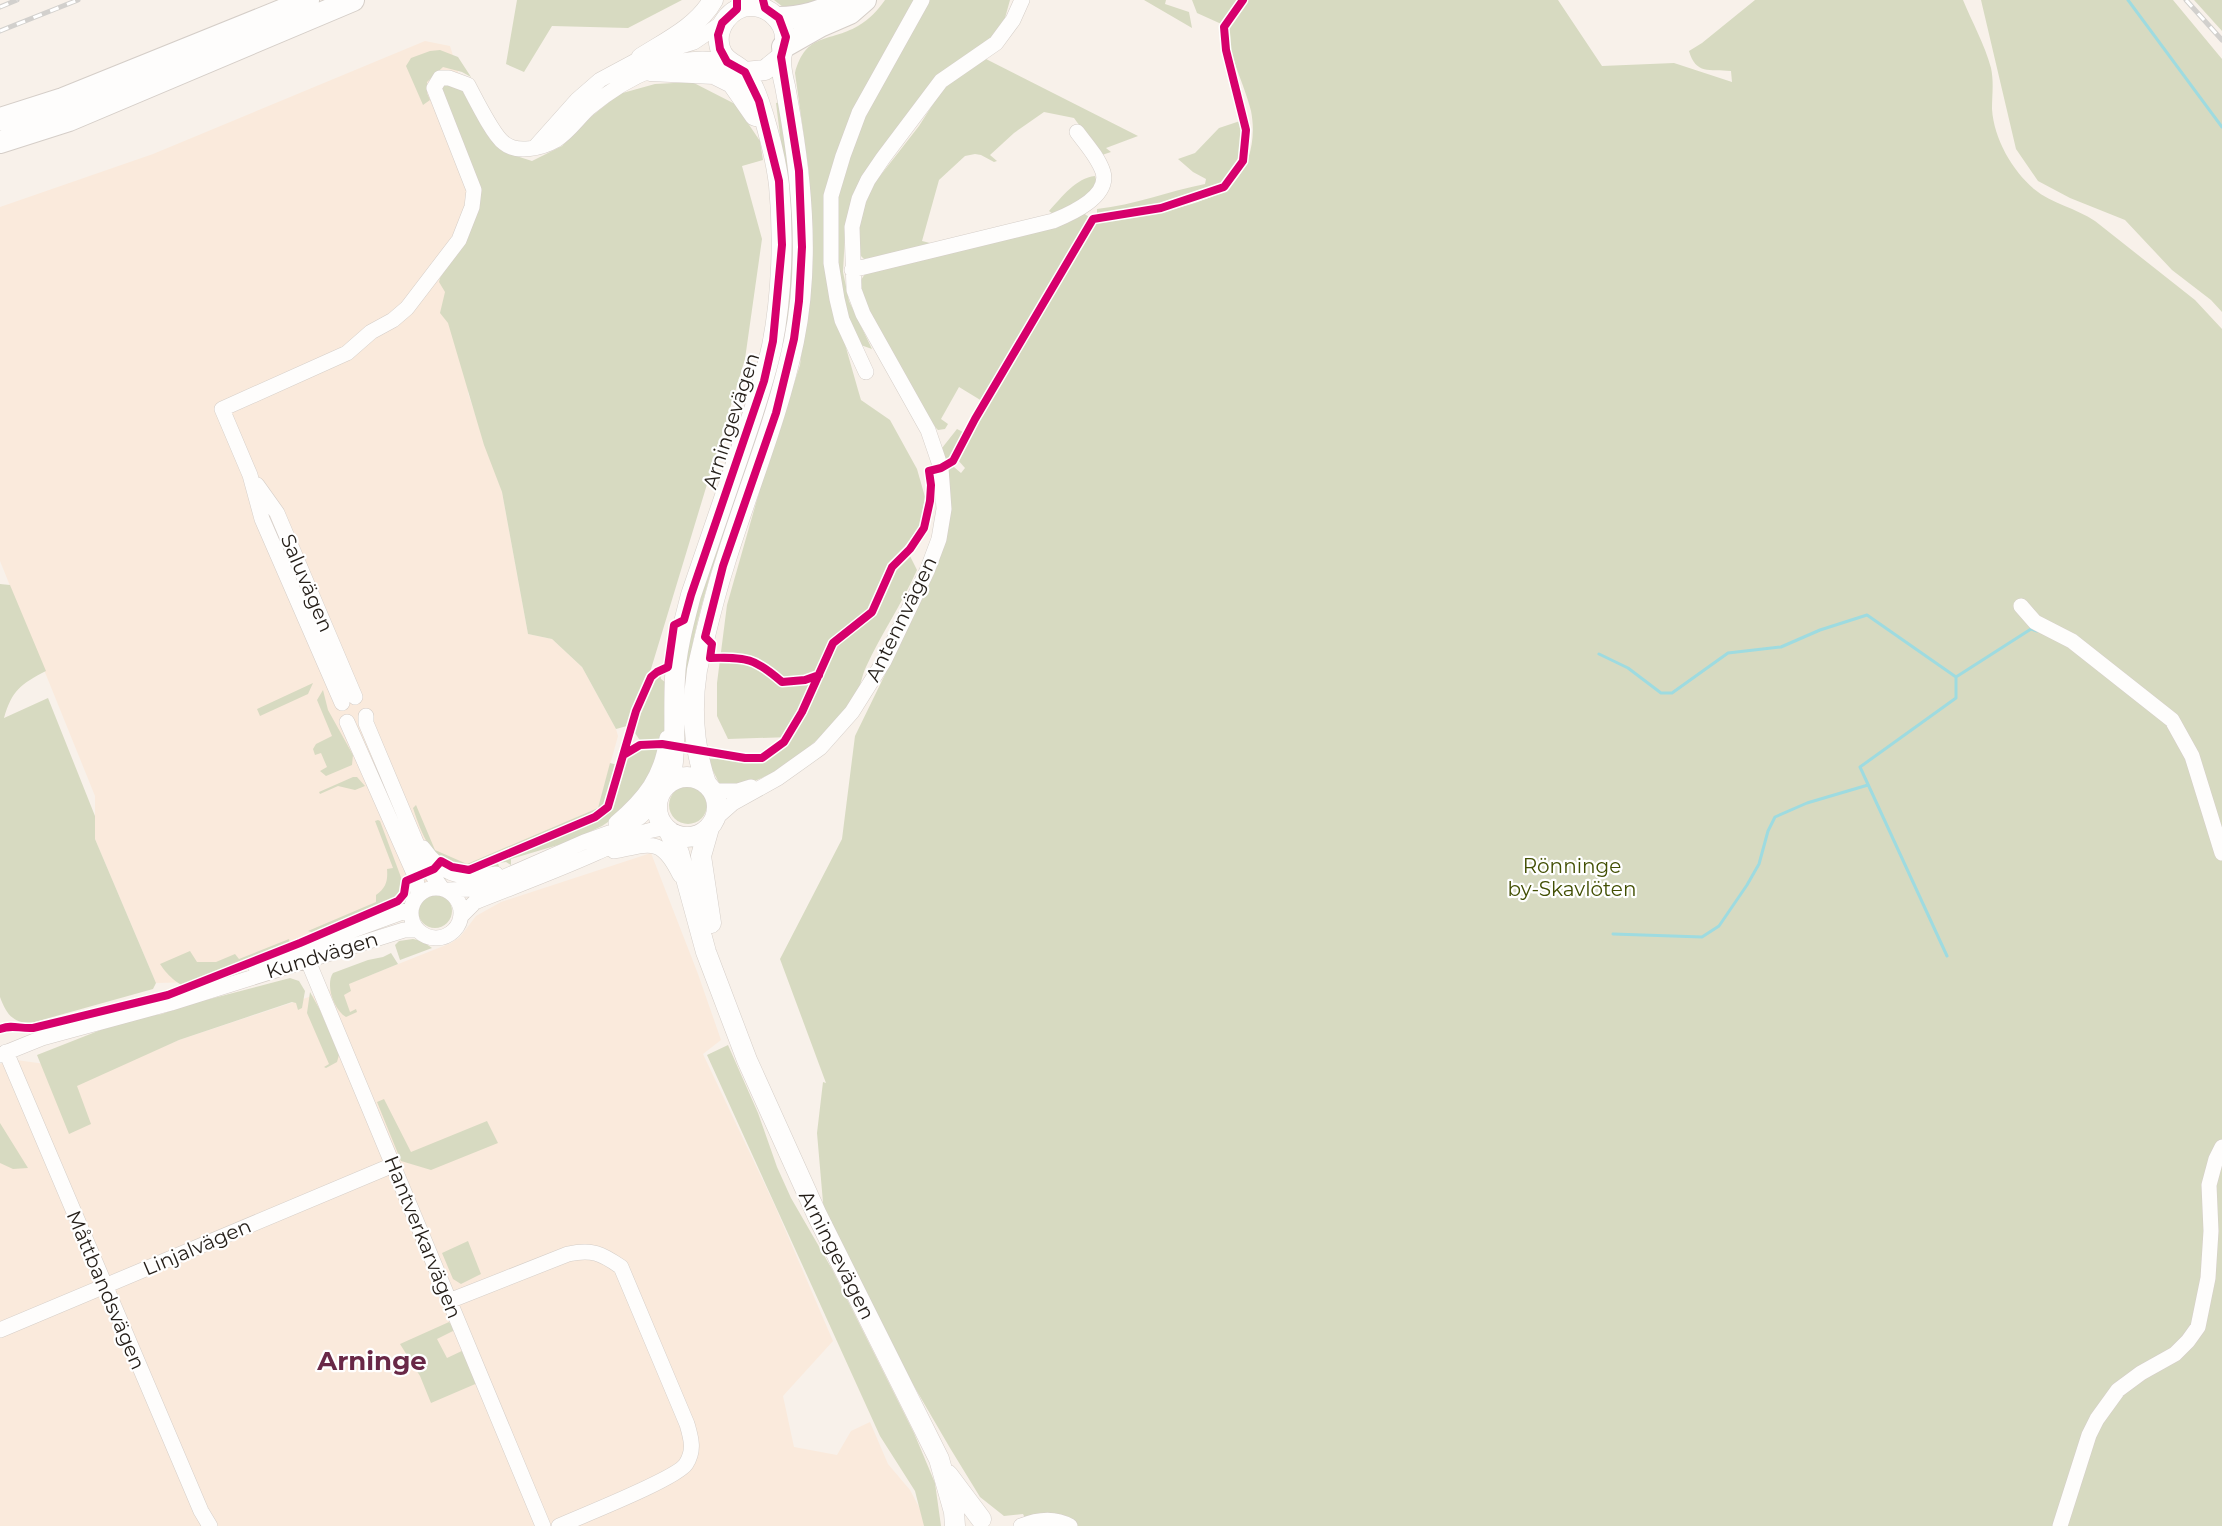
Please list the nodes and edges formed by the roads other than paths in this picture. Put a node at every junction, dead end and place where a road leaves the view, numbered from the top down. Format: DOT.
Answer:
graph roads {
  1 [pos="289,0"];
  2 [pos="308,0"];
  3 [pos="353,0"];
  4 [pos="713,0"];
  5 [pos="840,0"];
  6 [pos="865,0"];
  7 [pos="922,0"];
  8 [pos="1022,0"];
  9 [pos="737,5"];
  10 [pos="769,9"];
  11 [pos="722,23"];
  12 [pos="782,52"];
  13 [pos="727,62"];
  14 [pos="646,65"];
  15 [pos="745,72"];
  16 [pos="112,79"];
  17 [pos="0,119"];
  18 [pos="1077,132"];
  19 [pos="768,136"];
  20 [pos="0,142"];
  21 [pos="852,270"];
  22 [pos="855,350"];
  23 [pos="884,350"];
  24 [pos="866,372"];
  25 [pos="884,373"];
  26 [pos="901,382"];
  27 [pos="2021,606"];
  28 [pos="675,676"];
  29 [pos="349,700"];
  30 [pos="366,716"];
  31 [pos="347,722"];
  32 [pos="670,782"];
  33 [pos="766,783"];
  34 [pos="710,787"];
  35 [pos="657,801"];
  36 [pos="712,823"];
  37 [pos="411,830"];
  38 [pos="667,830"];
  39 [pos="604,834"];
  40 [pos="597,853"];
  41 [pos="2222,853"];
  42 [pos="522,869"];
  43 [pos="445,889"];
  44 [pos="418,894"];
  45 [pos="693,902"];
  46 [pos="411,909"];
  47 [pos="462,915"];
  48 [pos="417,930"];
  49 [pos="305,955"];
  50 [pos="739,1038"];
  51 [pos="3,1054"];
  52 [pos="2222,1147"];
  53 [pos="393,1165"];
  54 [pos="105,1287"];
  55 [pos="449,1301"];
  56 [pos="0,1330"];
  57 [pos="943,1468"];
  58 [pos="986,1523"];
  59 [pos="210,1526"];
  60 [pos="543,1526"];
  61 [pos="559,1526"];
  62 [pos="954,1526"];
  63 [pos="1021,1526"];
  64 [pos="1070,1526"];
  65 [pos="2060,1526"];
  1 -- 16 [label="highway"];
  2 -- 16 [label="highway"];
  3 -- 20 [label="highway"];
  4 -- 14 [label="main road"];
  5 -- 10 [label="highway"];
  6 -- 12 [label="highway"];
  7 -- 22 [label="street"];
  8 -- 21 [label="street, Antennvägen"];
  9 -- 10 [label="main road"];
  9 -- 11 [label="main road"];
  10 -- 12 [label="main road, Arningevägen"];
  11 -- 13 [label="main road"];
  11 -- 14 [label="street"];
  12 -- 15 [label="main road"];
  12 -- 34 [label="main road, Arningevägen"];
  13 -- 14 [label="street"];
  13 -- 15 [label="main road"];
  14 -- 19 [label="main road"];
  14 -- 29 [label="street, Saluvägen"];
  15 -- 19 [label="main road, Arningevägen"];
  16 -- 17 [label="highway"];
  18 -- 21 [label="street"];
  19 -- 28 [label="main road, Arningevägen"];
  21 -- 23 [label="street, Antennvägen"];
  22 -- 23 [label="street"];
  22 -- 24 [label="street"];
  23 -- 26 [label="street, Antennvägen"];
  25 -- 26 [label="street"];
  26 -- 33 [label="street, Antennvägen"];
  27 -- 41 [label="street"];
  28 -- 32 [label="main road, Arningevägen"];
  28 -- 39 [label="street"];
  29 -- 30 [label="street, Saluvägen"];
  29 -- 31 [label="street, Saluvägen"];
  30 -- 31 [label="street"];
  30 -- 37 [label="street, Saluvägen"];
  31 -- 44 [label="street, Saluvägen"];
  32 -- 34 [label="main road"];
  32 -- 35 [label="main road"];
  33 -- 34 [label="street, Antennvägen"];
  33 -- 36 [label="street, Antennvägen"];
  34 -- 36 [label="main road"];
  35 -- 38 [label="main road"];
  35 -- 39 [label="street"];
  36 -- 38 [label="main road"];
  36 -- 50 [label="main road, Arningevägen"];
  37 -- 42 [label="street"];
  37 -- 43 [label="street, Saluvägen"];
  38 -- 40 [label="street"];
  38 -- 45 [label="main road, Arningevägen"];
  39 -- 42 [label="street"];
  40 -- 45 [label="street"];
  40 -- 47 [label="street"];
  42 -- 43 [label="street"];
  43 -- 44 [label="street"];
  43 -- 47 [label="street"];
  44 -- 46 [label="street"];
  45 -- 50 [label="main road, Arningevägen"];
  46 -- 48 [label="street"];
  46 -- 49 [label="street, Kundvägen"];
  47 -- 48 [label="street"];
  48 -- 49 [label="street, Kundvägen"];
  49 -- 51 [label="street, Kundvägen"];
  49 -- 53 [label="street, Hantverkarvägen"];
  50 -- 57 [label="main road, Arningevägen"];
  51 -- 54 [label="street, Måttbandsvägen"];
  52 -- 65 [label="street"];
  53 -- 54 [label="street, Linjalvägen"];
  53 -- 55 [label="street, Hantverkarvägen"];
  54 -- 56 [label="street, Linjalvägen"];
  54 -- 59 [label="street, Måttbandsvägen"];
  55 -- 60 [label="street, Hantverkarvägen"];
  55 -- 61 [label="street"];
  57 -- 58 [label="main road, Arningevägen"];
  57 -- 62 [label="main road, Arningevägen"];
  58 -- 62 [label="main road"];
  63 -- 64 [label="street"];
}
